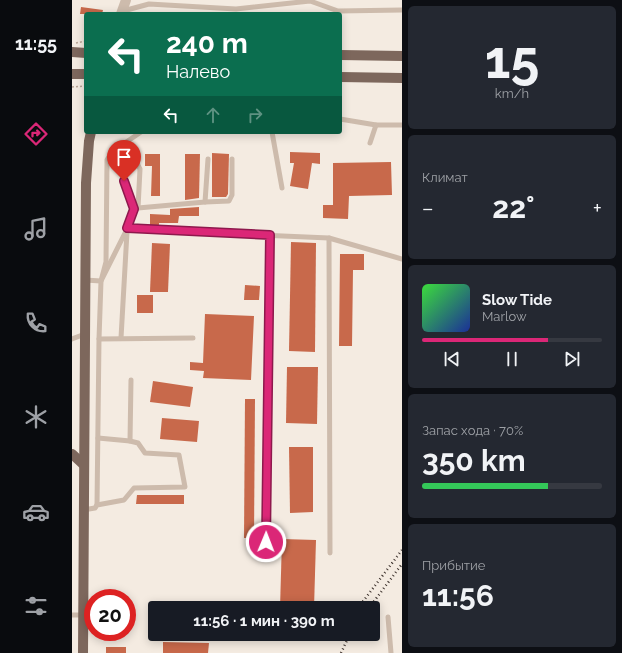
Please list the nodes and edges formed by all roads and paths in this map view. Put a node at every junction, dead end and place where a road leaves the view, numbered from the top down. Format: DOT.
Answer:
graph roads {
  1 [pos="126,0"];
  2 [pos="311,0"];
  3 [pos="289,1"];
  4 [pos="271,3"];
  5 [pos="402,10"];
  6 [pos="122,12"];
  7 [pos="125,12"];
  8 [pos="84,41"];
  9 [pos="72,43"];
  10 [pos="72,52"];
  11 [pos="84,53"];
  12 [pos="342,55"];
  13 [pos="402,56"];
  14 [pos="72,74"];
  15 [pos="84,74"];
  16 [pos="342,77"];
  17 [pos="402,78"];
  18 [pos="84,86"];
  19 [pos="72,87"];
  20 [pos="342,119"];
  21 [pos="376,125"];
  22 [pos="402,125"];
  23 [pos="91,134"];
  24 [pos="135,134"];
  25 [pos="272,134"];
  26 [pos="370,143"];
  27 [pos="208,159"];
  28 [pos="232,159"];
  29 [pos="282,188"];
  30 [pos="205,202"];
  31 [pos="136,208"];
  32 [pos="127,228"];
  33 [pos="270,235"];
  34 [pos="329,238"];
  35 [pos="402,260"];
  36 [pos="85,280"];
  37 [pos="101,281"];
  38 [pos="85,334"];
  39 [pos="120,338"];
  40 [pos="193,338"];
  41 [pos="72,339"];
  42 [pos="99,339"];
  43 [pos="131,380"];
  44 [pos="98,438"];
  45 [pos="130,441"];
  46 [pos="72,454"];
  47 [pos="83,464"];
  48 [pos="97,505"];
  49 [pos="83,510"];
  50 [pos="330,553"];
  51 [pos="266,558"];
  52 [pos="72,615"];
  53 [pos="83,615"];
  54 [pos="388,616"];
  55 [pos="83,653"];
  56 [pos="391,653"];
  1 -- 6 [label="street"];
  2 -- 3 [label="lane"];
  2 -- 5 [label="lane"];
  3 -- 4 [label="lane"];
  4 -- 7 [label="lane"];
  8 -- 9 [label="path"];
  10 -- 11 [label="main road"];
  12 -- 13 [label="main road"];
  14 -- 15 [label="main road"];
  16 -- 17 [label="main road"];
  18 -- 19 [label="path"];
  20 -- 21 [label="lane"];
  21 -- 22 [label="lane"];
  21 -- 26 [label="lane"];
  23 -- 36 [label="main road"];
  24 -- 37 [label="lane"];
  25 -- 29 [label="lane"];
  27 -- 30 [label="lane"];
  28 -- 30 [label="lane"];
  30 -- 31 [label="lane"];
  31 -- 31 [label="lane"];
  31 -- 32 [label="lane"];
  32 -- 33 [label="lane"];
  32 -- 37 [label="lane"];
  32 -- 39 [label="lane"];
  33 -- 34 [label="lane"];
  33 -- 51 [label="lane"];
  34 -- 35 [label="lane"];
  34 -- 50 [label="lane"];
  36 -- 37 [label="lane"];
  36 -- 38 [label="main road"];
  37 -- 42 [label="lane"];
  38 -- 41 [label="lane"];
  38 -- 47 [label="main road"];
  39 -- 40 [label="lane"];
  39 -- 42 [label="lane"];
  42 -- 44 [label="lane"];
  43 -- 45 [label="lane"];
  44 -- 45 [label="lane"];
  44 -- 48 [label="lane"];
  45 -- 48 [label="lane"];
  46 -- 47 [label="main road"];
  47 -- 49 [label="main road"];
  48 -- 49 [label="lane"];
  49 -- 53 [label="main road"];
  52 -- 53 [label="lane"];
  53 -- 55 [label="main road"];
  54 -- 56 [label="lane"];
}
